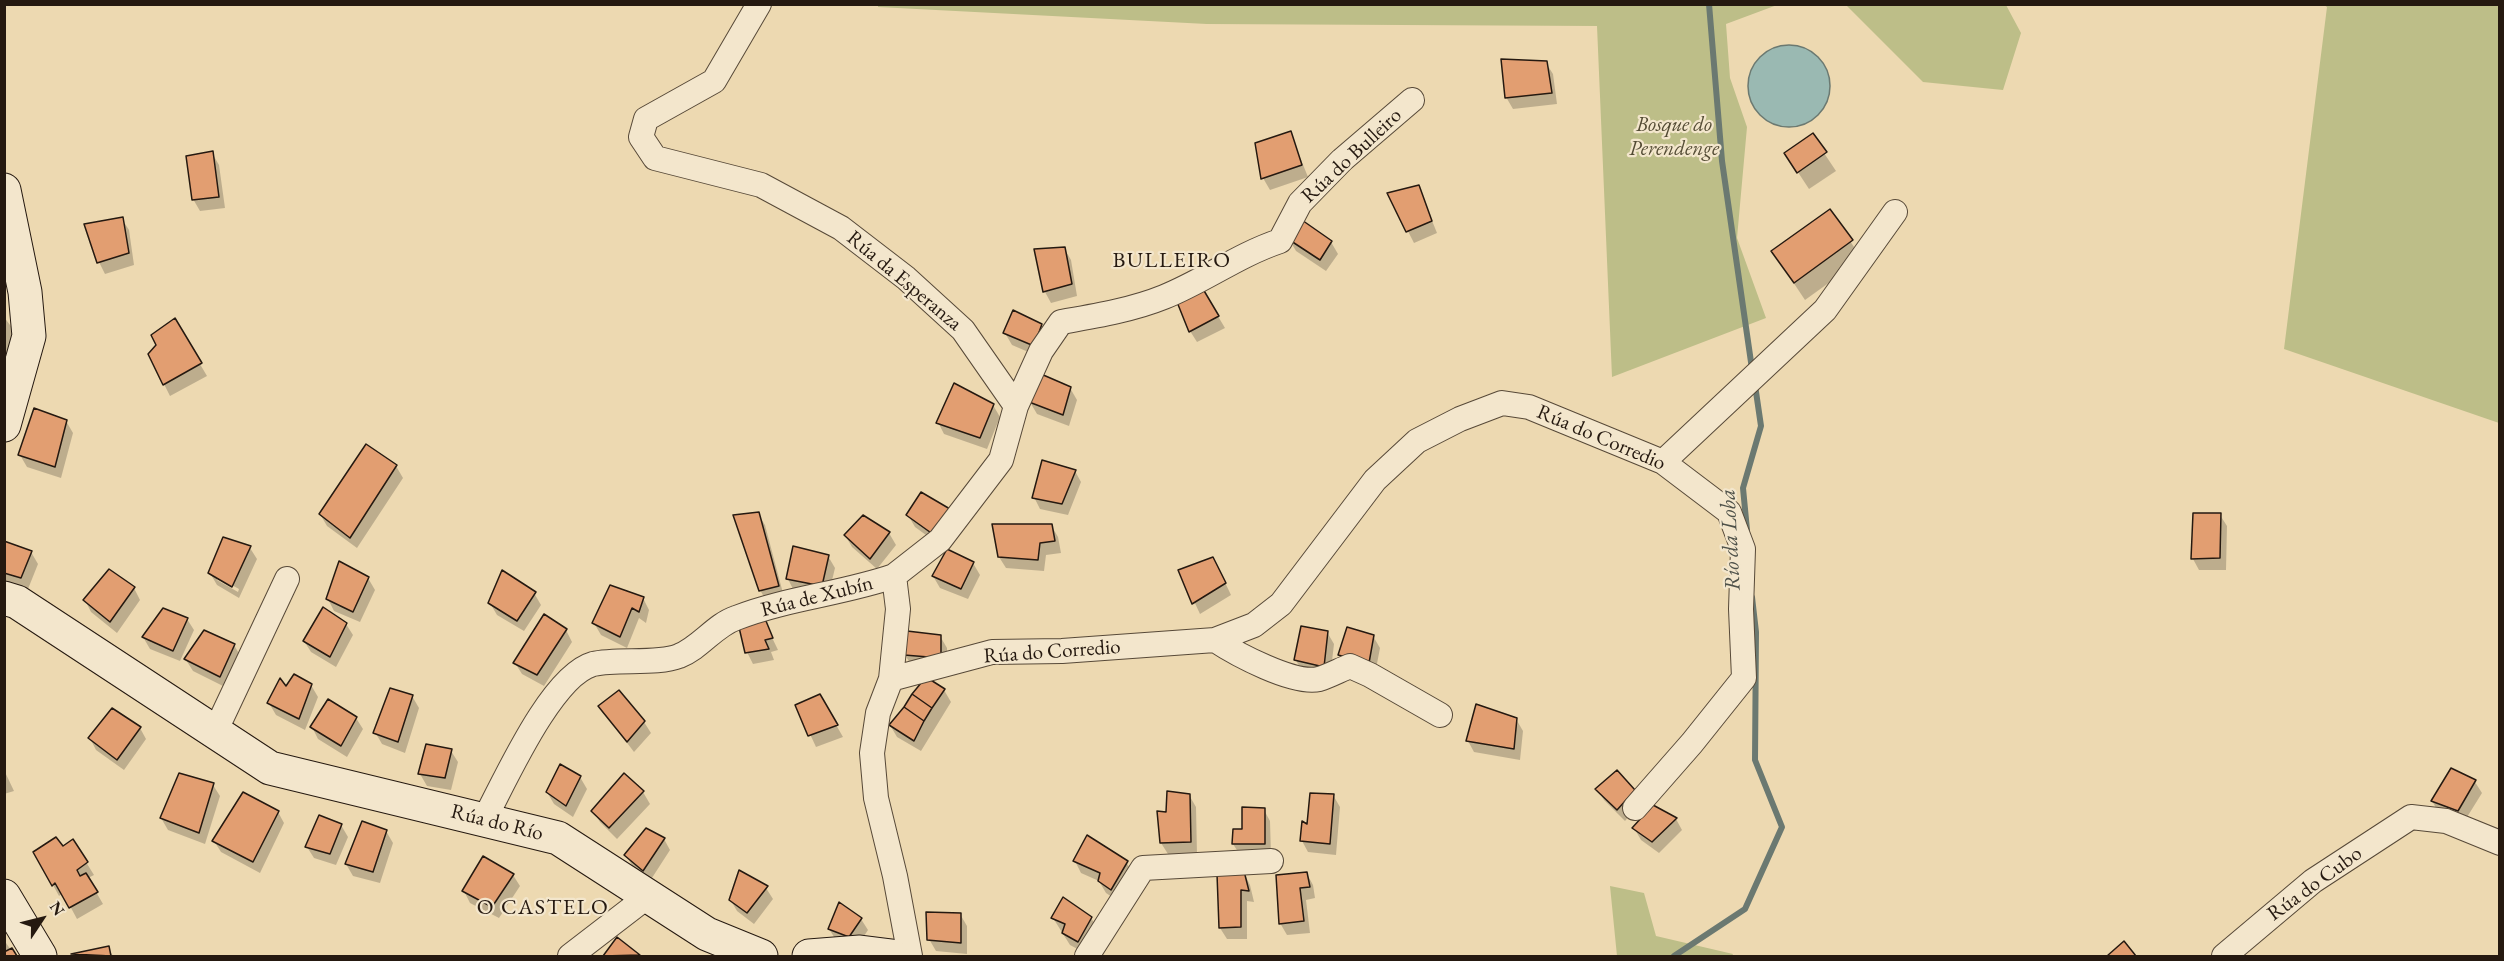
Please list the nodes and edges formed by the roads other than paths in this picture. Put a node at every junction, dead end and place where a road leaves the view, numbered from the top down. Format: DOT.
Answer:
graph roads {
  1 [pos="759,4"];
  2 [pos="1412,100"];
  3 [pos="4,190"];
  4 [pos="1895,213"];
  5 [pos="1016,406"];
  6 [pos="4,425"];
  7 [pos="1664,462"];
  8 [pos="894,576"];
  9 [pos="287,579"];
  10 [pos="4,598"];
  11 [pos="1215,640"];
  12 [pos="891,679"];
  13 [pos="1440,715"];
  14 [pos="215,732"];
  15 [pos="1635,808"];
  16 [pos="485,818"];
  17 [pos="2499,843"];
  18 [pos="1271,861"];
  19 [pos="4,896"];
  20 [pos="648,896"];
  21 [pos="40,957"];
  22 [pos="570,957"];
  23 [pos="761,957"];
  24 [pos="809,957"];
  25 [pos="892,957"];
  26 [pos="910,957"];
  27 [pos="1087,957"];
  28 [pos="2224,957"];
  1 -- 5 [label="street, Rúa da Esperanza"];
  2 -- 5 [label="street, Rúa do Bulleiro"];
  3 -- 6 [label="street"];
  4 -- 7 [label="street"];
  5 -- 8 [label="street, Rúa do Bulleiro"];
  7 -- 11 [label="street, Rúa do Corredio"];
  7 -- 15 [label="street, Rúa do Corredio"];
  8 -- 12 [label="street, Rúa de Xubín"];
  8 -- 16 [label="street, Rúa de Xubín"];
  9 -- 14 [label="street"];
  10 -- 14 [label="street, Rúa do Río"];
  11 -- 12 [label="street, Rúa do Corredio"];
  11 -- 13 [label="street"];
  12 -- 26 [label="street, Rúa de Xubín"];
  14 -- 16 [label="street, Rúa do Río"];
  16 -- 20 [label="street, Rúa do Río"];
  17 -- 28 [label="street, Rúa do Cubo"];
  18 -- 27 [label="street"];
  19 -- 21 [label="street"];
  20 -- 22 [label="street"];
  20 -- 23 [label="street, Rúa do Río"];
  24 -- 25 [label="street"];
}
